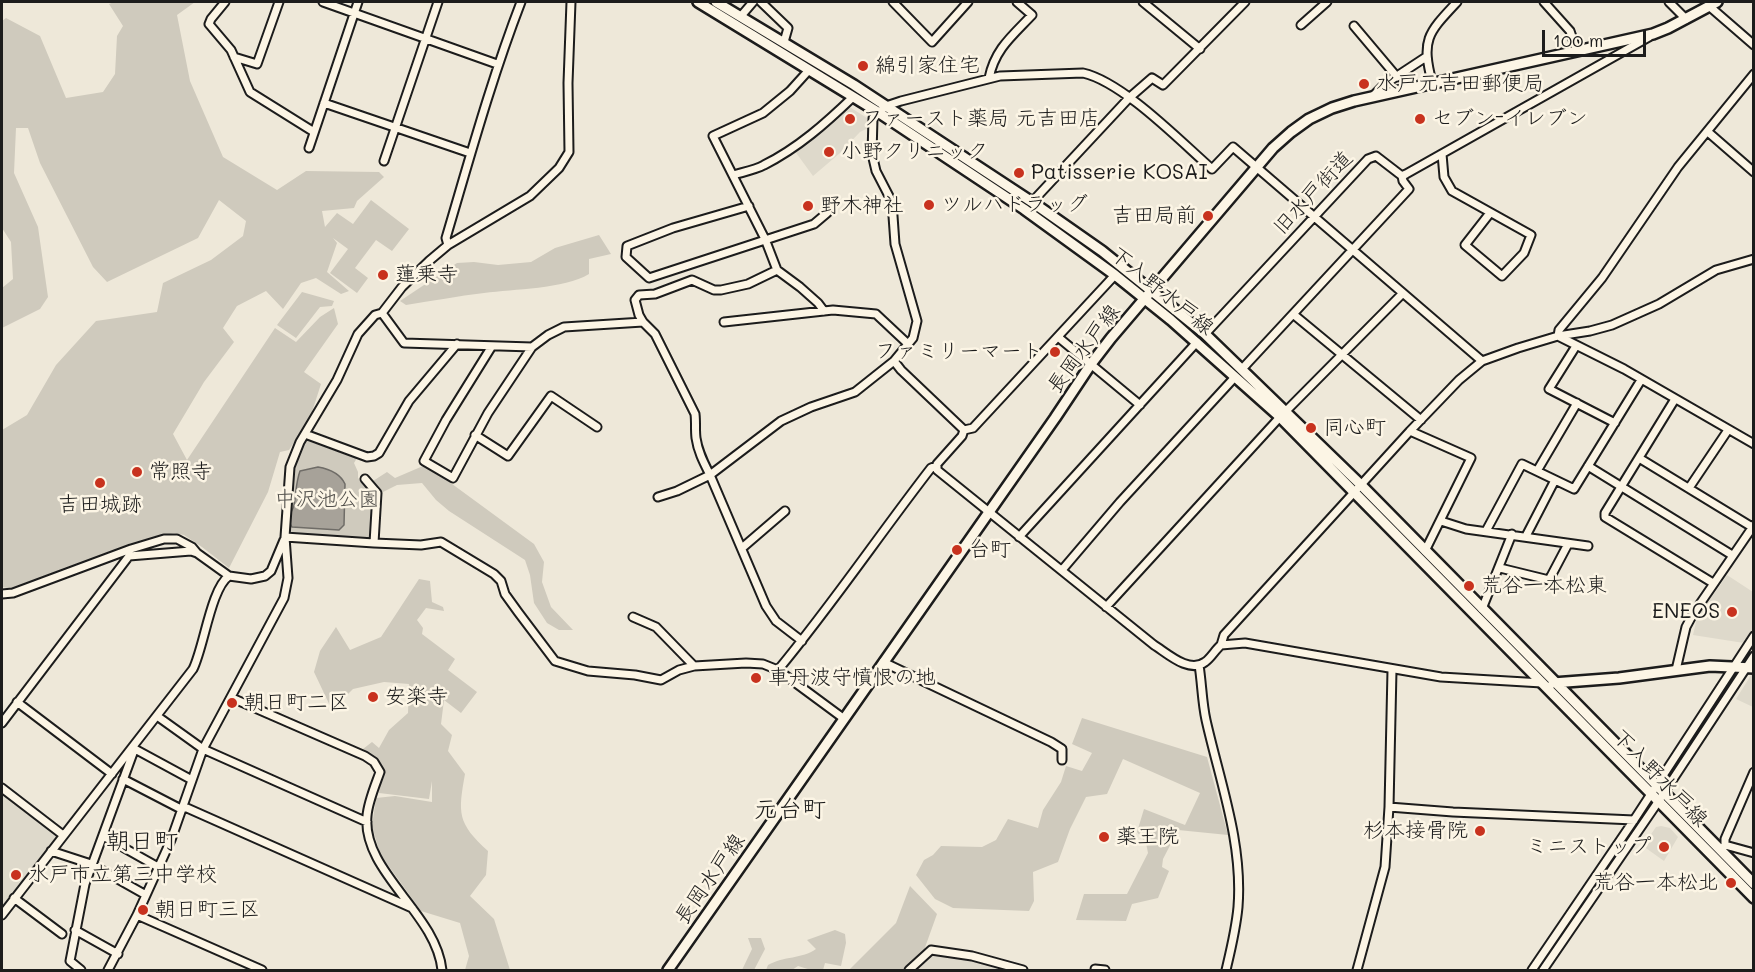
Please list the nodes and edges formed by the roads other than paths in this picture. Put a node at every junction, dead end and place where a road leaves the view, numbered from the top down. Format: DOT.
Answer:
graph roads {
  1 [pos="225,2"];
  2 [pos="279,2"];
  3 [pos="323,2"];
  4 [pos="358,2"];
  5 [pos="438,2"];
  6 [pos="521,2"];
  7 [pos="571,2"];
  8 [pos="698,2"];
  9 [pos="716,2"];
  10 [pos="753,2"];
  11 [pos="761,2"];
  12 [pos="893,2"];
  13 [pos="968,2"];
  14 [pos="1017,2"];
  15 [pos="1143,2"];
  16 [pos="1245,2"];
  17 [pos="1327,2"];
  18 [pos="1457,2"];
  19 [pos="1544,2"];
  20 [pos="1669,2"];
  21 [pos="1713,4"];
  22 [pos="355,13"];
  23 [pos="741,16"];
  24 [pos="1686,18"];
  25 [pos="1301,25"];
  26 [pos="1354,26"];
  27 [pos="1653,34"];
  28 [pos="426,38"];
  29 [pos="784,42"];
  30 [pos="1754,45"];
  31 [pos="1200,49"];
  32 [pos="1577,51"];
  33 [pos="234,57"];
  34 [pos="1426,57"];
  35 [pos="497,64"];
  36 [pos="809,70"];
  37 [pos="1754,74"];
  38 [pos="1397,77"];
  39 [pos="989,78"];
  40 [pos="1432,82"];
  41 [pos="853,97"];
  42 [pos="1372,97"];
  43 [pos="1129,98"];
  44 [pos="324,103"];
  45 [pos="882,109"];
  46 [pos="395,128"];
  47 [pos="314,132"];
  48 [pos="1708,132"];
  49 [pos="309,148"];
  50 [pos="470,153"];
  51 [pos="1442,154"];
  52 [pos="384,161"];
  53 [pos="1256,166"];
  54 [pos="1754,172"];
  55 [pos="733,175"];
  56 [pos="1402,176"];
  57 [pos="1032,202"];
  58 [pos="749,206"];
  59 [pos="828,213"];
  60 [pos="1490,213"];
  61 [pos="1314,217"];
  62 [pos="765,239"];
  63 [pos="448,245"];
  64 [pos="1352,250"];
  65 [pos="1754,259"];
  66 [pos="777,270"];
  67 [pos="1115,275"];
  68 [pos="1152,290"];
  69 [pos="1403,293"];
  70 [pos="1145,298"];
  71 [pos="824,311"];
  72 [pos="382,313"];
  73 [pos="1293,314"];
  74 [pos="643,322"];
  75 [pos="724,322"];
  76 [pos="1205,334"];
  77 [pos="1558,336"];
  78 [pos="1058,337"];
  79 [pos="1197,342"];
  80 [pos="457,344"];
  81 [pos="908,344"];
  82 [pos="492,346"];
  83 [pos="1576,346"];
  84 [pos="532,347"];
  85 [pos="1342,355"];
  86 [pos="894,361"];
  87 [pos="1482,361"];
  88 [pos="1090,364"];
  89 [pos="1242,369"];
  90 [pos="1235,377"];
  91 [pos="1641,380"];
  92 [pos="1675,399"];
  93 [pos="1577,403"];
  94 [pos="1140,405"];
  95 [pos="1283,414"];
  96 [pos="1420,420"];
  97 [pos="1615,423"];
  98 [pos="597,428"];
  99 [pos="964,430"];
  100 [pos="1728,430"];
  101 [pos="1410,431"];
  102 [pos="305,434"];
  103 [pos="475,435"];
  104 [pos="1754,444"];
  105 [pos="1639,458"];
  106 [pos="936,466"];
  107 [pos="1588,466"];
  108 [pos="1537,471"];
  109 [pos="710,475"];
  110 [pos="365,479"];
  111 [pos="1555,480"];
  112 [pos="1622,486"];
  113 [pos="1689,488"];
  114 [pos="1358,489"];
  115 [pos="658,497"];
  116 [pos="785,511"];
  117 [pos="988,512"];
  118 [pos="1441,521"];
  119 [pos="1753,526"];
  120 [pos="1486,531"];
  121 [pos="1512,534"];
  122 [pos="1526,536"];
  123 [pos="285,537"];
  124 [pos="1019,537"];
  125 [pos="374,543"];
  126 [pos="1568,544"];
  127 [pos="1588,546"];
  128 [pos="742,548"];
  129 [pos="1425,551"];
  130 [pos="197,553"];
  131 [pos="1732,555"];
  132 [pos="1500,568"];
  133 [pos="1062,570"];
  134 [pos="229,576"];
  135 [pos="1713,583"];
  136 [pos="2,594"];
  137 [pos="1106,607"];
  138 [pos="1482,609"];
  139 [pos="633,617"];
  140 [pos="1754,636"];
  141 [pos="802,641"];
  142 [pos="1221,645"];
  143 [pos="1754,656"];
  144 [pos="883,662"];
  145 [pos="1199,665"];
  146 [pos="694,666"];
  147 [pos="1733,667"];
  148 [pos="1750,668"];
  149 [pos="778,670"];
  150 [pos="1392,670"];
  151 [pos="1676,670"];
  152 [pos="1542,683"];
  153 [pos="1557,683"];
  154 [pos="232,698"];
  155 [pos="17,702"];
  156 [pos="157,716"];
  157 [pos="843,718"];
  158 [pos="2,723"];
  159 [pos="133,748"];
  160 [pos="203,749"];
  161 [pos="1062,760"];
  162 [pos="1754,772"];
  163 [pos="112,774"];
  164 [pos="123,779"];
  165 [pos="192,780"];
  166 [pos="1656,785"];
  167 [pos="2,788"];
  168 [pos="1664,793"];
  169 [pos="1651,794"];
  170 [pos="1658,802"];
  171 [pos="1389,807"];
  172 [pos="183,808"];
  173 [pos="1634,820"];
  174 [pos="367,822"];
  175 [pos="63,835"];
  176 [pos="103,836"];
  177 [pos="1723,848"];
  178 [pos="51,851"];
  179 [pos="1754,854"];
  180 [pos="91,864"];
  181 [pos="158,867"];
  182 [pos="1754,884"];
  183 [pos="146,895"];
  184 [pos="14,898"];
  185 [pos="1754,898"];
  186 [pos="414,909"];
  187 [pos="2,915"];
  188 [pos="137,915"];
  189 [pos="75,930"];
  190 [pos="62,934"];
  191 [pos="118,954"];
  192 [pos="81,970"];
  193 [pos="108,970"];
  194 [pos="262,970"];
  195 [pos="442,970"];
  196 [pos="668,970"];
  197 [pos="909,970"];
  198 [pos="1023,970"];
  199 [pos="1095,970"];
  200 [pos="1105,970"];
  201 [pos="1226,970"];
  202 [pos="1357,970"];
  203 [pos="1532,970"];
  204 [pos="1543,970"];
  1 -- 33 [label="street"];
  2 -- 33 [label="street"];
  3 -- 22 [label="street"];
  4 -- 22 [label="street"];
  5 -- 28 [label="street"];
  6 -- 35 [label="street"];
  7 -- 63 [label="street"];
  8 -- 36 [label="main road, 下入野水戸線"];
  9 -- 23 [label="main road, 下入野水戸線"];
  10 -- 23 [label="street"];
  11 -- 29 [label="street"];
  12 -- 13 [label="street"];
  14 -- 39 [label="street"];
  15 -- 31 [label="street"];
  16 -- 31 [label="street"];
  17 -- 25 [label="street"];
  18 -- 34 [label="street"];
  19 -- 32 [label="street"];
  20 -- 24 [label="street"];
  21 -- 24 [label="main road, 長岡水戸線"];
  21 -- 30 [label="street"];
  22 -- 28 [label="street"];
  22 -- 44 [label="street"];
  23 -- 29 [label="main road, 下入野水戸線"];
  24 -- 27 [label="main road, 長岡水戸線"];
  26 -- 38 [label="street"];
  27 -- 32 [label="main road, 長岡水戸線"];
  27 -- 51 [label="street"];
  28 -- 35 [label="street"];
  28 -- 46 [label="street"];
  29 -- 45 [label="main road, 下入野水戸線"];
  31 -- 43 [label="street"];
  32 -- 40 [label="main road, 長岡水戸線"];
  33 -- 47 [label="street"];
  34 -- 38 [label="street"];
  34 -- 40 [label="street"];
  35 -- 50 [label="street"];
  36 -- 41 [label="main road, 下入野水戸線"];
  36 -- 55 [label="street"];
  37 -- 48 [label="street"];
  38 -- 42 [label="street"];
  39 -- 43 [label="street"];
  39 -- 45 [label="street"];
  40 -- 42 [label="main road, 長岡水戸線"];
  41 -- 45 [label="main road, 下入野水戸線"];
  41 -- 55 [label="street"];
  42 -- 53 [label="main road, 長岡水戸線"];
  43 -- 53 [label="street"];
  43 -- 57 [label="street"];
  44 -- 46 [label="street"];
  44 -- 47 [label="street"];
  45 -- 57 [label="main road, 下入野水戸線"];
  45 -- 67 [label="main road, 下入野水戸線"];
  45 -- 81 [label="street"];
  46 -- 50 [label="street"];
  46 -- 52 [label="street"];
  47 -- 49 [label="street"];
  48 -- 54 [label="street"];
  48 -- 77 [label="street"];
  50 -- 63 [label="street"];
  51 -- 56 [label="street"];
  51 -- 60 [label="street"];
  53 -- 61 [label="street"];
  53 -- 68 [label="main road, 長岡水戸線"];
  55 -- 58 [label="street"];
  56 -- 61 [label="street, 旧水戸街道"];
  56 -- 64 [label="street"];
  57 -- 68 [label="main road, 下入野水戸線"];
  58 -- 62 [label="street"];
  58 -- 62 [label="street"];
  59 -- 62 [label="street"];
  60 -- 60 [label="street"];
  61 -- 64 [label="street"];
  61 -- 76 [label="street, 旧水戸街道"];
  62 -- 66 [label="street"];
  63 -- 72 [label="street"];
  64 -- 69 [label="street"];
  64 -- 73 [label="street"];
  65 -- 77 [label="street"];
  66 -- 71 [label="street"];
  66 -- 74 [label="street"];
  67 -- 70 [label="main road, 下入野水戸線"];
  67 -- 78 [label="street"];
  68 -- 70 [label="main road, 長岡水戸線"];
  68 -- 76 [label="main road, 下入野水戸線"];
  69 -- 85 [label="street"];
  69 -- 87 [label="street"];
  70 -- 79 [label="main road, 下入野水戸線"];
  70 -- 88 [label="main road, 長岡水戸線"];
  71 -- 75 [label="street"];
  71 -- 81 [label="street"];
  72 -- 80 [label="street"];
  72 -- 102 [label="street"];
  73 -- 85 [label="street"];
  73 -- 89 [label="street"];
  74 -- 84 [label="street"];
  74 -- 109 [label="street"];
  76 -- 89 [label="main road, 下入野水戸線"];
  77 -- 83 [label="street"];
  77 -- 87 [label="street"];
  78 -- 88 [label="street"];
  78 -- 99 [label="street"];
  79 -- 90 [label="main road, 下入野水戸線"];
  79 -- 94 [label="street"];
  80 -- 82 [label="street"];
  80 -- 102 [label="street"];
  81 -- 86 [label="street"];
  82 -- 84 [label="street"];
  82 -- 103 [label="street"];
  83 -- 91 [label="street"];
  83 -- 93 [label="street"];
  84 -- 103 [label="street"];
  85 -- 95 [label="street"];
  85 -- 96 [label="street"];
  86 -- 99 [label="street"];
  86 -- 109 [label="street"];
  87 -- 96 [label="street"];
  88 -- 94 [label="street"];
  88 -- 117 [label="main road, 長岡水戸線"];
  89 -- 95 [label="main road, 下入野水戸線"];
  90 -- 95 [label="main road, 下入野水戸線"];
  90 -- 133 [label="street"];
  91 -- 92 [label="street"];
  91 -- 97 [label="street"];
  92 -- 100 [label="street"];
  92 -- 105 [label="street"];
  93 -- 97 [label="street"];
  93 -- 108 [label="street"];
  94 -- 124 [label="street"];
  95 -- 114 [label="main road, 下入野水戸線"];
  95 -- 137 [label="street"];
  96 -- 101 [label="street"];
  97 -- 107 [label="street"];
  98 -- 103 [label="street"];
  99 -- 106 [label="street"];
  100 -- 104 [label="street"];
  100 -- 113 [label="street"];
  101 -- 114 [label="street"];
  101 -- 118 [label="street"];
  102 -- 123 [label="street"];
  105 -- 112 [label="street"];
  105 -- 113 [label="street"];
  106 -- 117 [label="street"];
  106 -- 141 [label="street"];
  107 -- 111 [label="street"];
  107 -- 112 [label="street"];
  108 -- 111 [label="street"];
  108 -- 120 [label="street"];
  109 -- 115 [label="street"];
  109 -- 128 [label="street"];
  110 -- 125 [label="street"];
  111 -- 122 [label="street"];
  112 -- 131 [label="street"];
  112 -- 135 [label="street"];
  113 -- 119 [label="street"];
  114 -- 129 [label="main road, 下入野水戸線"];
  114 -- 142 [label="street"];
  114 -- 152 [label="main road, 下入野水戸線"];
  116 -- 128 [label="street"];
  117 -- 124 [label="street"];
  117 -- 144 [label="main road, 長岡水戸線"];
  118 -- 120 [label="street"];
  118 -- 129 [label="street"];
  119 -- 131 [label="street"];
  120 -- 121 [label="street"];
  121 -- 122 [label="street"];
  121 -- 132 [label="street"];
  122 -- 126 [label="street"];
  123 -- 125 [label="street"];
  123 -- 134 [label="street"];
  123 -- 154 [label="street"];
  124 -- 133 [label="street"];
  125 -- 146 [label="street"];
  126 -- 127 [label="street"];
  126 -- 132 [label="street"];
  128 -- 141 [label="street"];
  129 -- 138 [label="main road, 下入野水戸線"];
  130 -- 134 [label="street"];
  130 -- 136 [label="street"];
  130 -- 155 [label="street"];
  131 -- 135 [label="street"];
  132 -- 138 [label="street"];
  133 -- 137 [label="street"];
  134 -- 156 [label="street"];
  135 -- 151 [label="street"];
  137 -- 145 [label="street"];
  138 -- 153 [label="main road, 下入野水戸線"];
  139 -- 146 [label="street"];
  140 -- 147 [label="street"];
  141 -- 149 [label="street"];
  142 -- 145 [label="street"];
  142 -- 150 [label="street"];
  143 -- 148 [label="street"];
  144 -- 157 [label="main road, 長岡水戸線"];
  144 -- 161 [label="street"];
  145 -- 201 [label="street"];
  146 -- 149 [label="street"];
  147 -- 148 [label="main road"];
  147 -- 151 [label="main road"];
  147 -- 166 [label="street"];
  148 -- 168 [label="street"];
  149 -- 157 [label="street"];
  150 -- 152 [label="street"];
  150 -- 171 [label="street"];
  151 -- 153 [label="main road"];
  152 -- 153 [label="main road"];
  152 -- 169 [label="main road, 下入野水戸線"];
  153 -- 166 [label="main road, 下入野水戸線"];
  154 -- 160 [label="street"];
  154 -- 174 [label="street"];
  155 -- 158 [label="street"];
  155 -- 163 [label="street"];
  156 -- 159 [label="street"];
  156 -- 160 [label="street"];
  157 -- 196 [label="main road, 長岡水戸線"];
  159 -- 163 [label="street"];
  159 -- 164 [label="street"];
  159 -- 165 [label="street"];
  160 -- 165 [label="street"];
  160 -- 174 [label="street"];
  162 -- 177 [label="street"];
  163 -- 175 [label="street"];
  164 -- 172 [label="street"];
  164 -- 176 [label="street"];
  165 -- 172 [label="street"];
  166 -- 168 [label="main road, 下入野水戸線"];
  166 -- 169 [label="street"];
  167 -- 175 [label="street"];
  168 -- 170 [label="street"];
  168 -- 177 [label="main road, 下入野水戸線"];
  169 -- 170 [label="main road, 下入野水戸線"];
  169 -- 173 [label="street"];
  170 -- 185 [label="main road, 下入野水戸線"];
  170 -- 204 [label="street"];
  171 -- 173 [label="street"];
  171 -- 202 [label="street"];
  172 -- 181 [label="street"];
  172 -- 186 [label="street"];
  173 -- 203 [label="street"];
  174 -- 186 [label="street"];
  175 -- 178 [label="street"];
  176 -- 180 [label="street"];
  176 -- 181 [label="street"];
  177 -- 179 [label="street"];
  177 -- 182 [label="main road, 下入野水戸線"];
  178 -- 180 [label="street"];
  178 -- 184 [label="street"];
  180 -- 183 [label="street"];
  180 -- 189 [label="street"];
  181 -- 183 [label="street"];
  183 -- 188 [label="street"];
  184 -- 187 [label="street"];
  184 -- 190 [label="street"];
  186 -- 195 [label="street"];
  188 -- 191 [label="street"];
  188 -- 194 [label="street"];
  189 -- 191 [label="street"];
  189 -- 192 [label="street"];
  191 -- 193 [label="street"];
  197 -- 198 [label="street"];
  199 -- 200 [label="street"];
}
